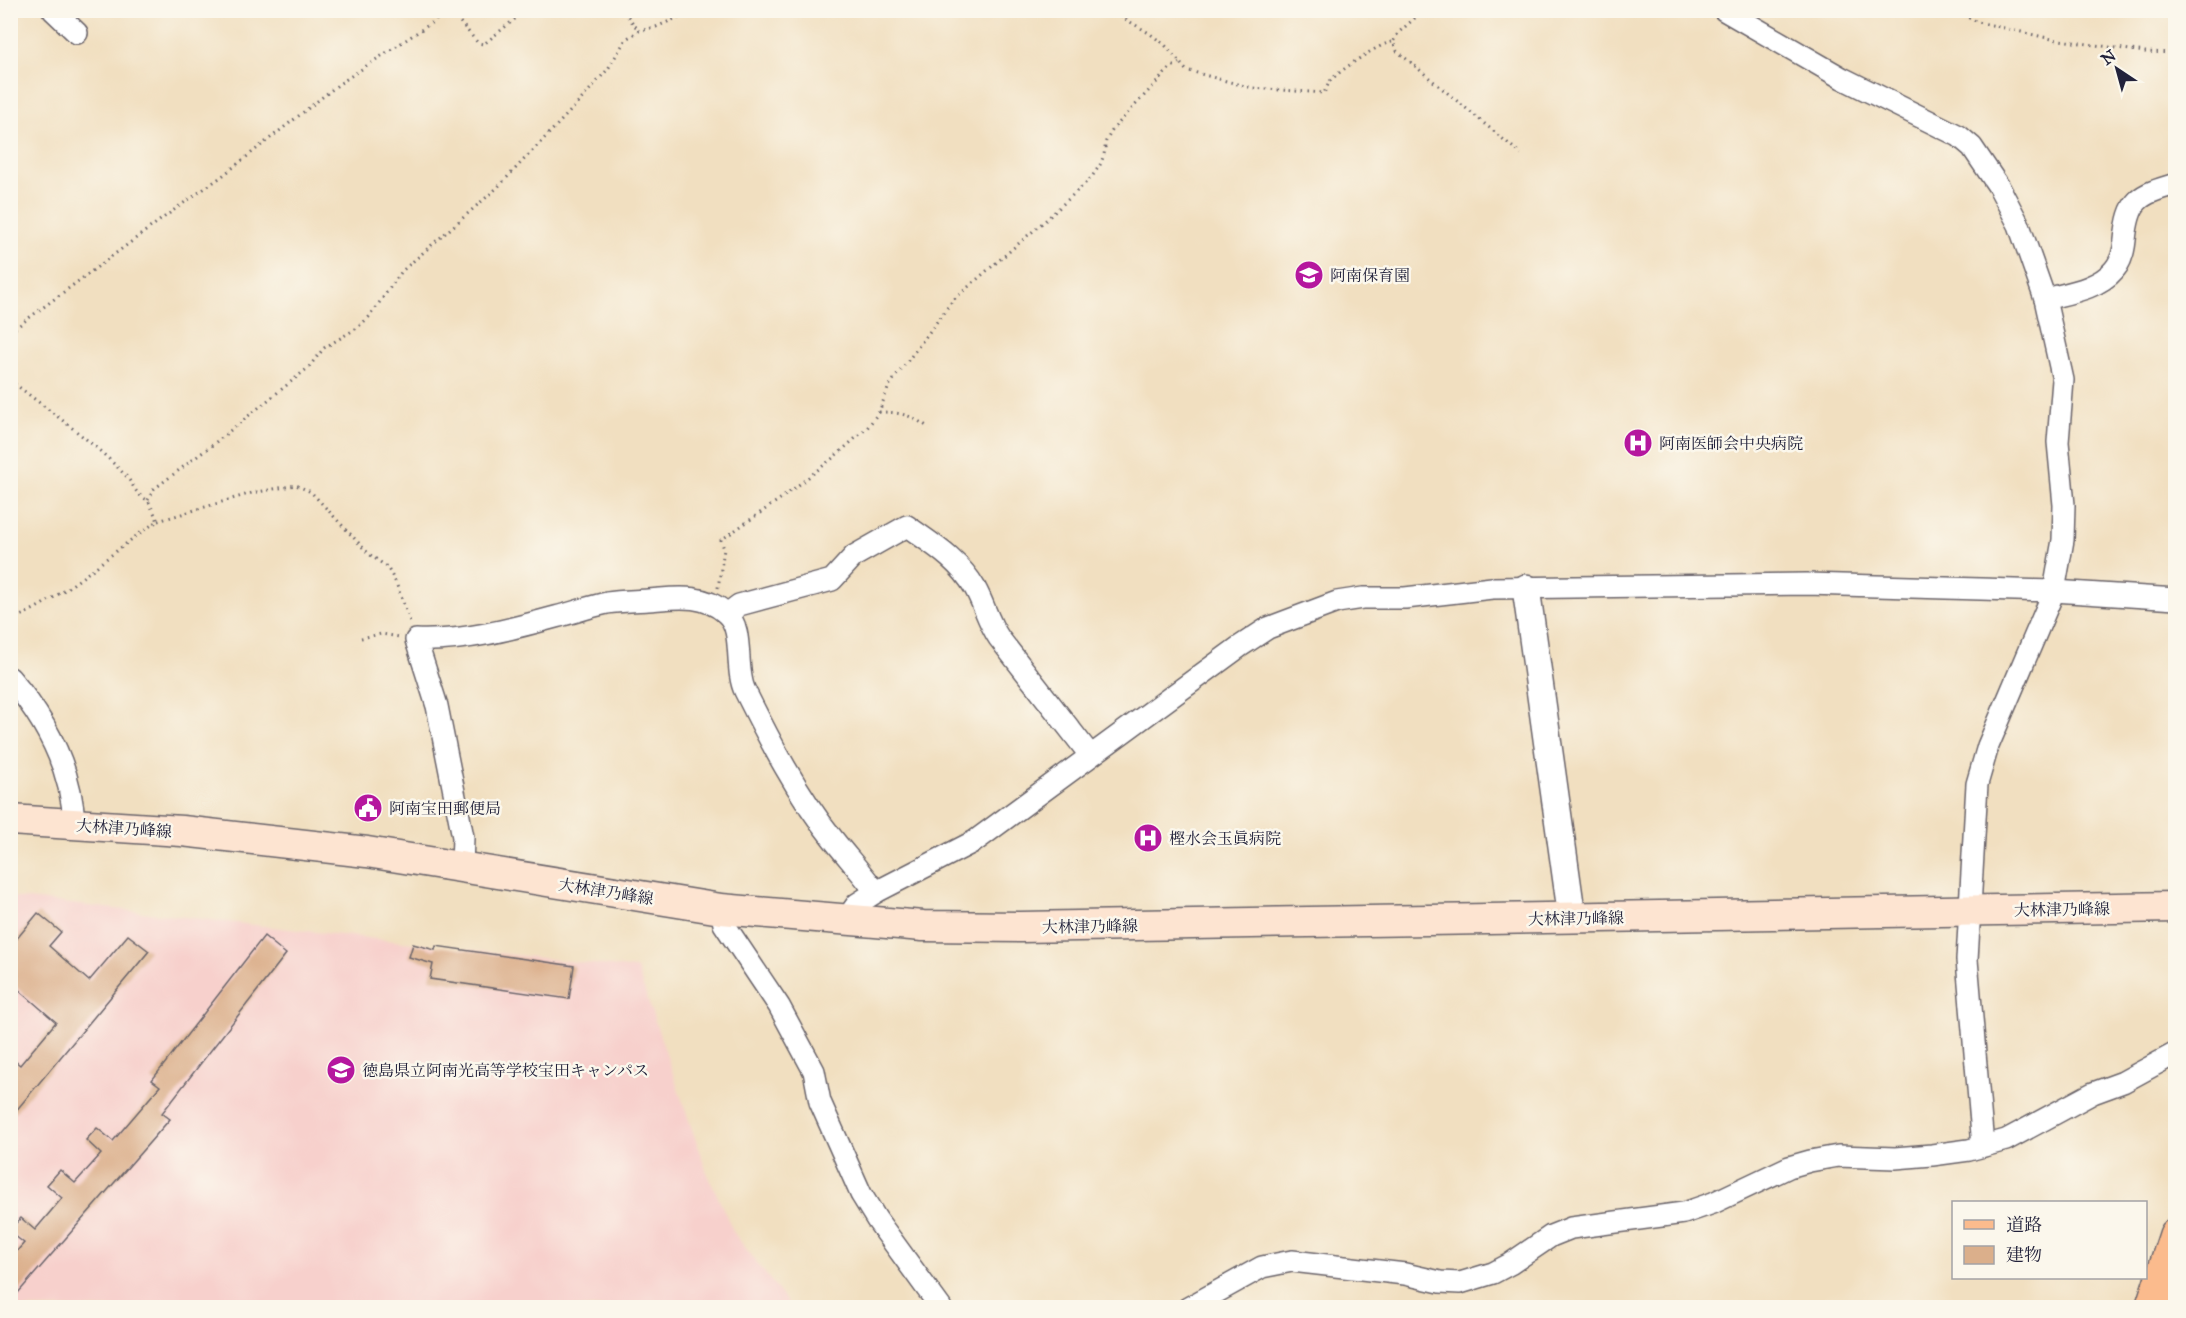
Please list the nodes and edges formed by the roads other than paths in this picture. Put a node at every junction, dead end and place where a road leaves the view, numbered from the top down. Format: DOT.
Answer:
graph roads {
  1 [pos="53,10"];
  2 [pos="1724,10"];
  3 [pos="77,33"];
  4 [pos="2175,184"];
  5 [pos="2046,299"];
  6 [pos="1526,588"];
  7 [pos="2054,591"];
  8 [pos="2175,599"];
  9 [pos="719,609"];
  10 [pos="10,678"];
  11 [pos="1090,755"];
  12 [pos="10,820"];
  13 [pos="74,824"];
  14 [pos="462,867"];
  15 [pos="876,892"];
  16 [pos="2175,907"];
  17 [pos="721,909"];
  18 [pos="1971,911"];
  19 [pos="1572,918"];
  20 [pos="845,921"];
  21 [pos="2175,1053"];
  22 [pos="1983,1146"];
  23 [pos="2175,1235"];
  24 [pos="941,1308"];
  25 [pos="1188,1308"];
  26 [pos="2152,1308"];
  1 -- 3 [label="street"];
  2 -- 5 [label="street"];
  4 -- 5 [label="street"];
  5 -- 7 [label="street"];
  6 -- 7 [label="street"];
  6 -- 11 [label="street"];
  6 -- 19 [label="street"];
  7 -- 8 [label="street"];
  7 -- 18 [label="street"];
  9 -- 11 [label="street"];
  9 -- 14 [label="street"];
  9 -- 15 [label="street"];
  10 -- 13 [label="street"];
  11 -- 15 [label="street"];
  12 -- 13 [label="main road, 大林津乃峰線"];
  13 -- 14 [label="main road, 大林津乃峰線"];
  14 -- 17 [label="main road, 大林津乃峰線"];
  15 -- 20 [label="street"];
  16 -- 18 [label="main road, 大林津乃峰線"];
  17 -- 20 [label="main road, 大林津乃峰線"];
  17 -- 24 [label="street"];
  18 -- 19 [label="main road, 大林津乃峰線"];
  18 -- 22 [label="street"];
  19 -- 20 [label="main road, 大林津乃峰線"];
  21 -- 22 [label="street"];
  22 -- 25 [label="street"];
  23 -- 26 [label="main road"];
}
